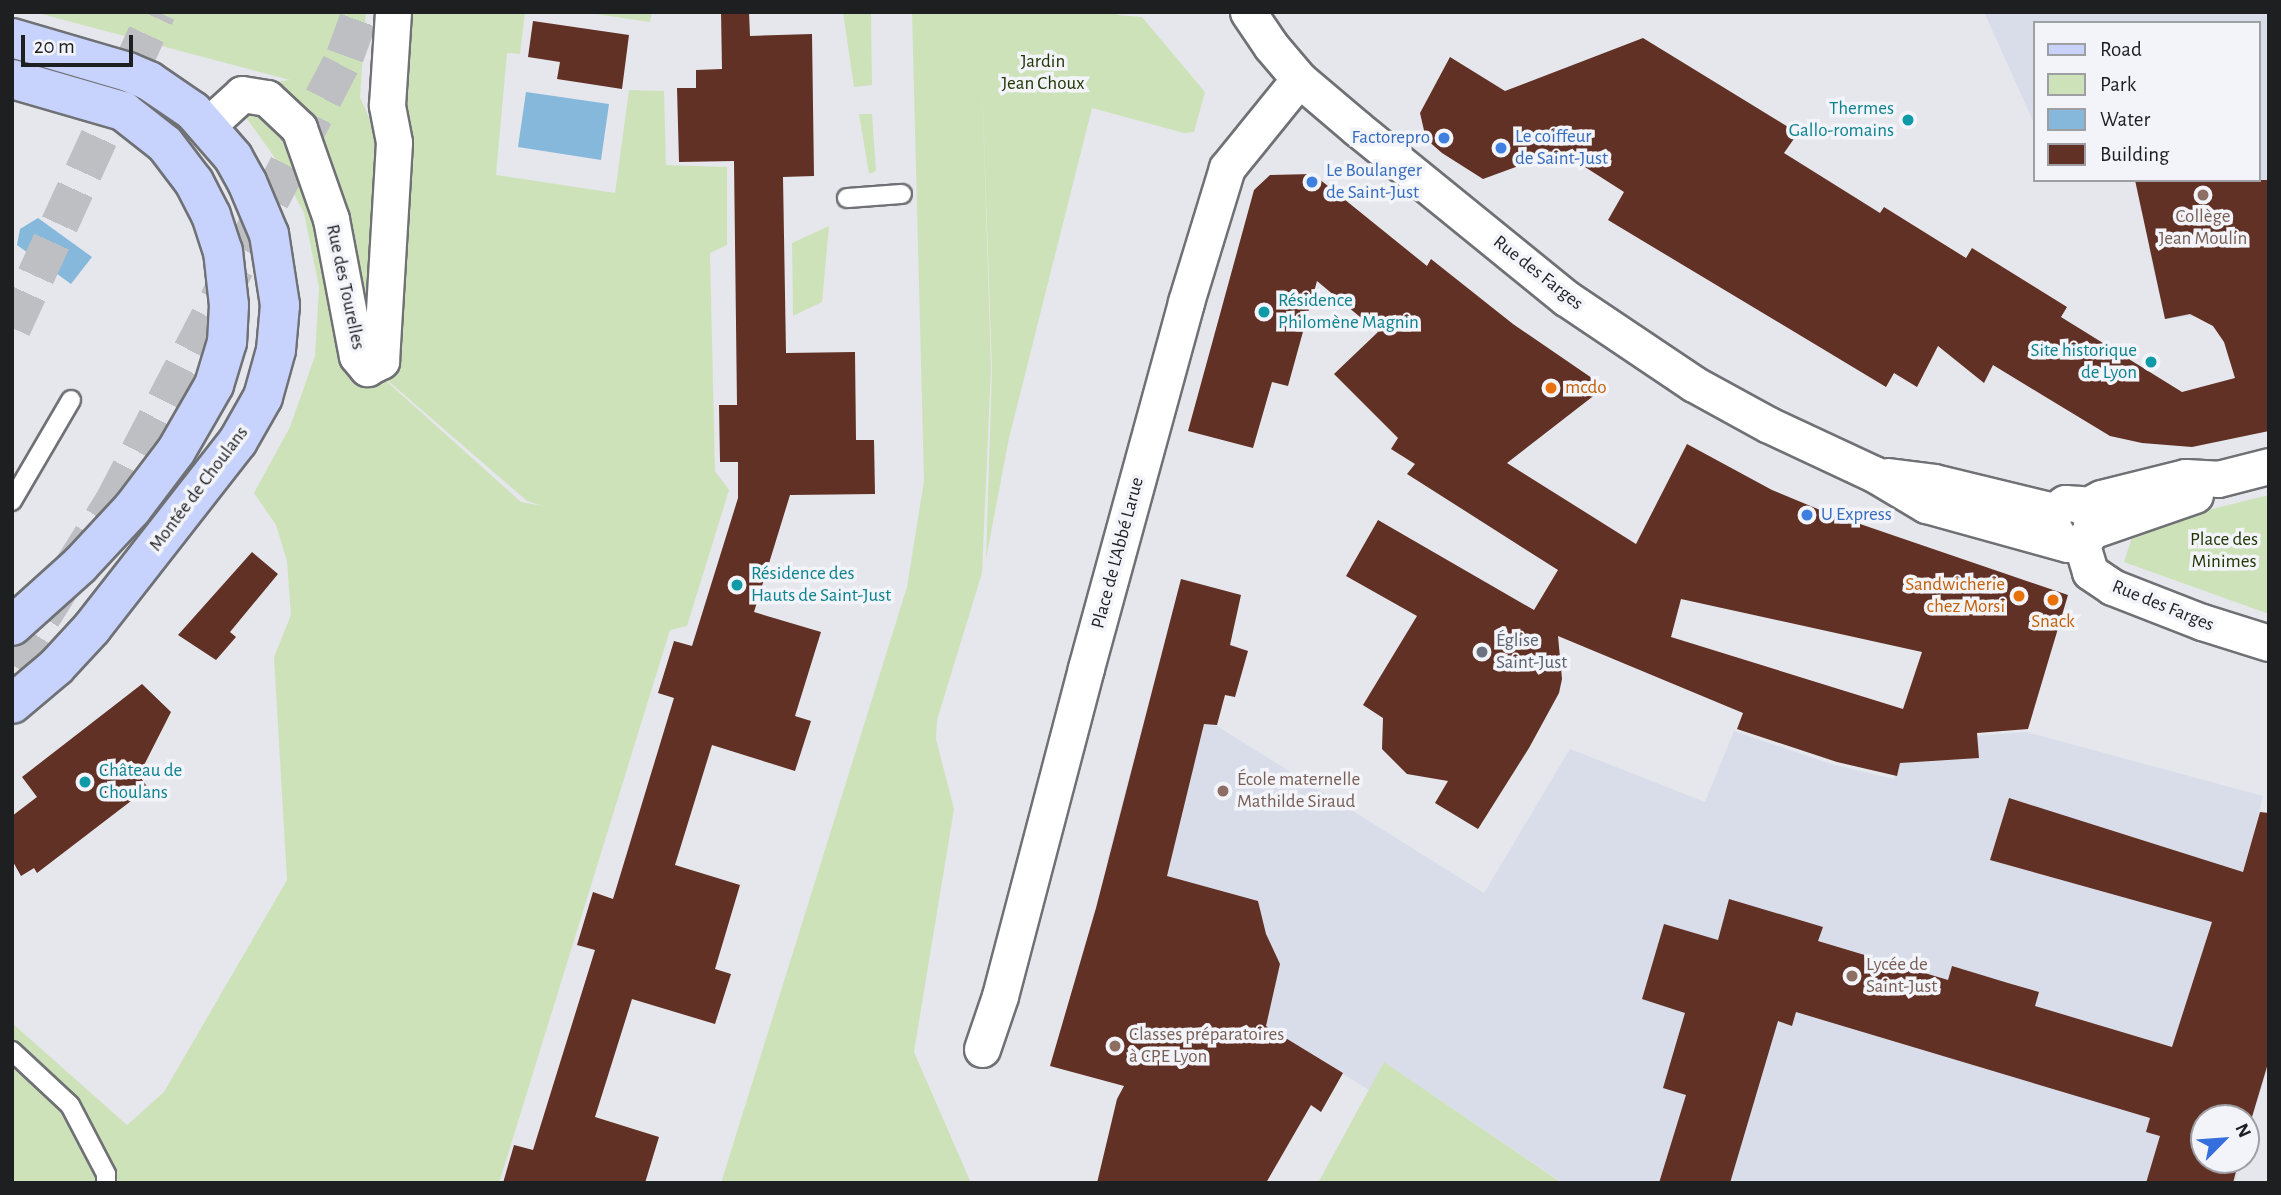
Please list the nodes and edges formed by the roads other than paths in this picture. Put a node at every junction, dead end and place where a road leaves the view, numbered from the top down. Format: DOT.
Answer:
graph roads {
  1 [pos="393,12"];
  2 [pos="1248,12"];
  3 [pos="12,38"];
  4 [pos="12,79"];
  5 [pos="1299,79"];
  6 [pos="208,126"];
  7 [pos="902,194"];
  8 [pos="847,198"];
  9 [pos="71,400"];
  10 [pos="2269,466"];
  11 [pos="12,501"];
  12 [pos="2074,526"];
  13 [pos="12,626"];
  14 [pos="2269,643"];
  15 [pos="12,704"];
  16 [pos="982,1049"];
  17 [pos="12,1051"];
  18 [pos="106,1183"];
  1 -- 6 [label="street, Rue des Tourelles"];
  2 -- 5 [label="street, Rue des Farges"];
  3 -- 6 [label="main road, Montée de Choulans"];
  4 -- 13 [label="main road"];
  5 -- 12 [label="street, Rue des Farges"];
  5 -- 16 [label="street, Place de L'Abbé Larue"];
  6 -- 15 [label="main road, Montée de Choulans"];
  7 -- 8 [label="lane"];
  9 -- 11 [label="lane"];
  10 -- 12 [label="street"];
  12 -- 14 [label="street, Rue des Farges"];
  17 -- 18 [label="lane"];
}
